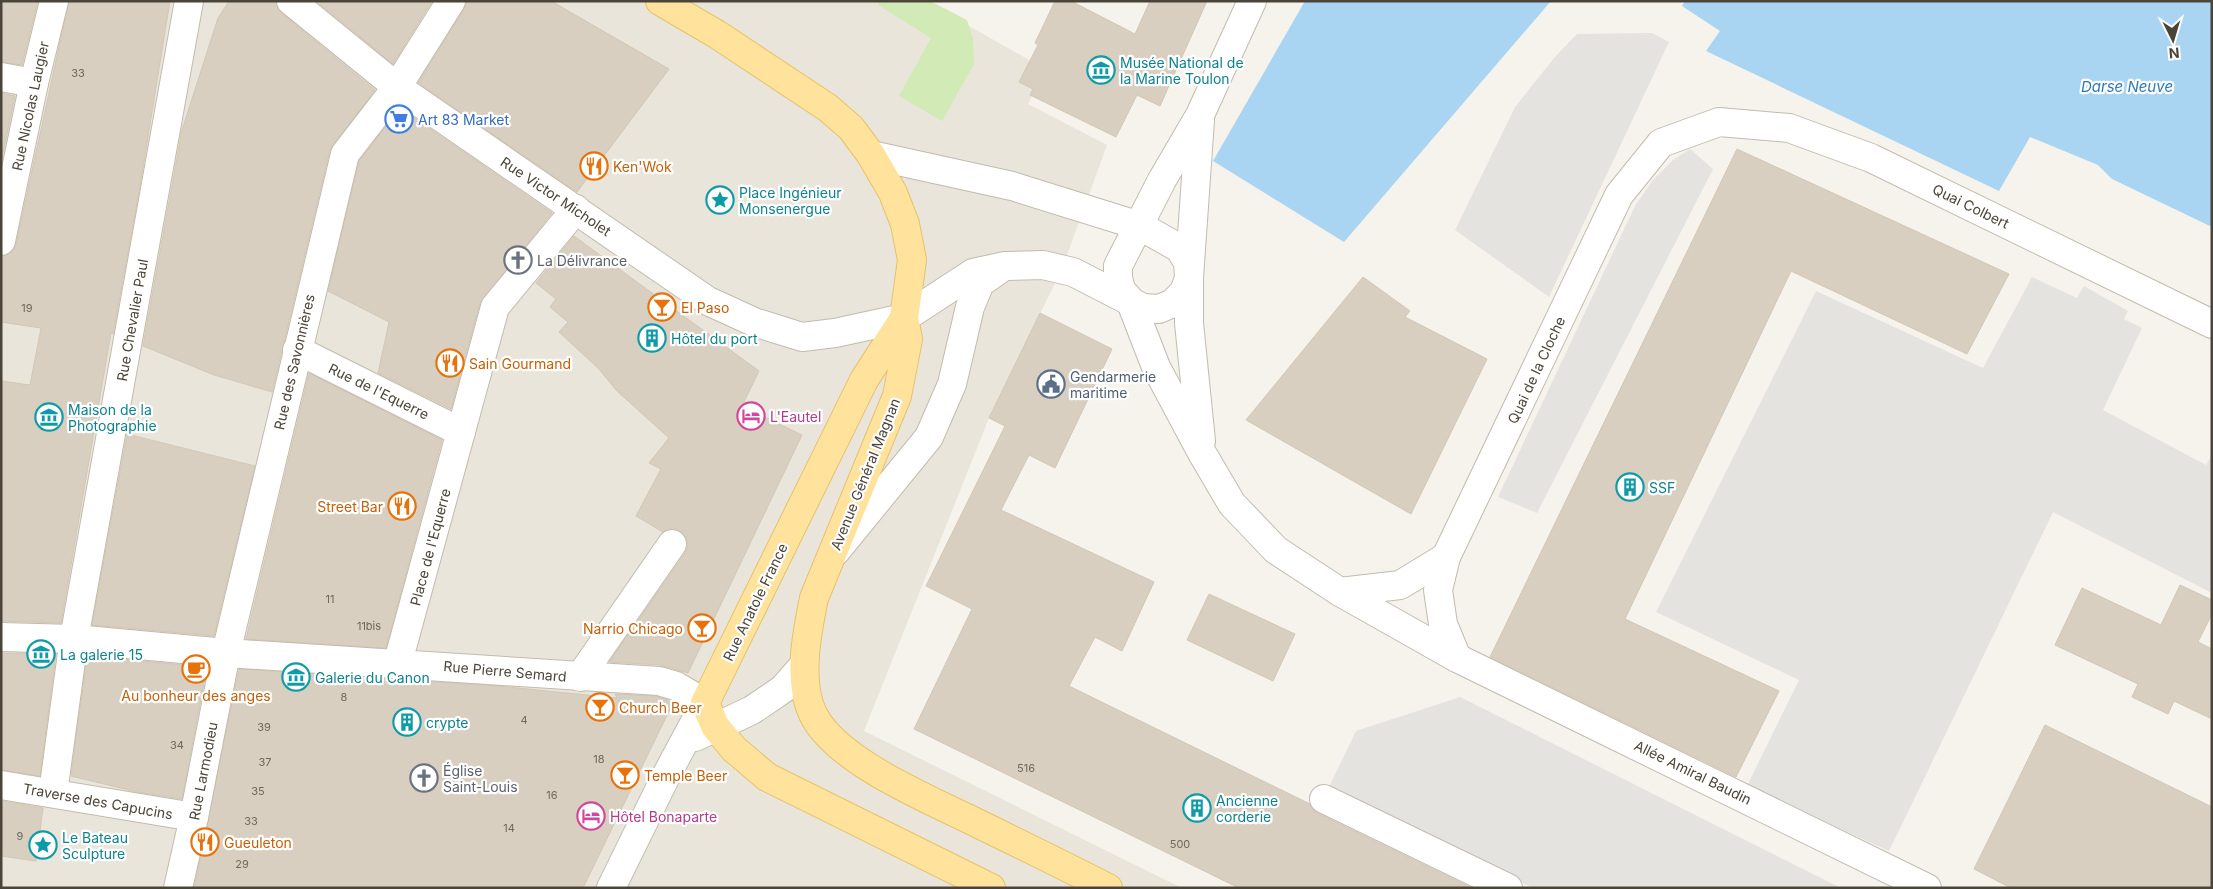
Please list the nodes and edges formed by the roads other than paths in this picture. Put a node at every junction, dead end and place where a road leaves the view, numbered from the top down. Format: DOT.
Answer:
graph roads {
  1 [pos="54,1"];
  2 [pos="189,1"];
  3 [pos="291,1"];
  4 [pos="451,1"];
  5 [pos="660,1"];
  6 [pos="1252,1"];
  7 [pos="1,76"];
  8 [pos="34,84"];
  9 [pos="397,87"];
  10 [pos="1200,115"];
  11 [pos="1719,122"];
  12 [pos="871,154"];
  13 [pos="576,209"];
  14 [pos="1140,226"];
  15 [pos="1166,239"];
  16 [pos="1,241"];
  17 [pos="1123,253"];
  18 [pos="1005,266"];
  19 [pos="1189,278"];
  20 [pos="1130,300"];
  21 [pos="904,318"];
  22 [pos="2212,324"];
  23 [pos="297,350"];
  24 [pos="461,432"];
  25 [pos="1202,452"];
  26 [pos="672,544"];
  27 [pos="1446,557"];
  28 [pos="831,558"];
  29 [pos="1340,592"];
  30 [pos="1,637"];
  31 [pos="74,638"];
  32 [pos="226,653"];
  33 [pos="1457,658"];
  34 [pos="398,662"];
  35 [pos="804,665"];
  36 [pos="580,677"];
  37 [pos="710,714"];
  38 [pos="1,785"];
  39 [pos="53,793"];
  40 [pos="1324,799"];
  41 [pos="194,817"];
  42 [pos="178,888"];
  43 [pos="611,888"];
  44 [pos="991,888"];
  45 [pos="1108,888"];
  46 [pos="1508,888"];
  47 [pos="1927,888"];
  1 -- 8 [label="street, Rue Nicolas Laugier"];
  2 -- 31 [label="street, Rue Chevalier Paul"];
  3 -- 9 [label="street, Rue Victor Micholet"];
  4 -- 9 [label="street, Rue des Savonnières"];
  5 -- 12 [label="main road, Avenue Général Magnan"];
  6 -- 10 [label="street"];
  7 -- 8 [label="street"];
  8 -- 16 [label="street, Rue Nicolas Laugier"];
  9 -- 13 [label="street, Rue Victor Micholet"];
  9 -- 23 [label="street, Rue des Savonnières"];
  10 -- 14 [label="street"];
  10 -- 19 [label="street"];
  11 -- 22 [label="street, Quai Colbert"];
  11 -- 27 [label="street, Quai de la Cloche"];
  12 -- 14 [label="street"];
  12 -- 21 [label="main road, Avenue Général Magnan"];
  13 -- 21 [label="street, Rue Victor Micholet"];
  13 -- 24 [label="street, Place de l'Equerre"];
  14 -- 15 [label="street"];
  14 -- 17 [label="street"];
  15 -- 17 [label="street"];
  15 -- 19 [label="street"];
  17 -- 20 [label="street"];
  18 -- 20 [label="street"];
  18 -- 21 [label="street"];
  18 -- 28 [label="street"];
  19 -- 20 [label="street"];
  19 -- 25 [label="street"];
  20 -- 25 [label="street, Allée Amiral Baudin"];
  21 -- 28 [label="main road, Avenue Général Magnan"];
  21 -- 37 [label="main road, Rue Anatole France"];
  23 -- 24 [label="street, Rue de l'Equerre"];
  23 -- 32 [label="street, Rue des Savonnières"];
  24 -- 34 [label="street, Place de l'Equerre"];
  25 -- 29 [label="street, Allée Amiral Baudin"];
  26 -- 36 [label="street"];
  27 -- 29 [label="street"];
  27 -- 33 [label="street, Quai de la Cloche"];
  28 -- 35 [label="main road, Avenue Général Magnan"];
  29 -- 33 [label="street, Allée Amiral Baudin"];
  30 -- 31 [label="street, Rue Pierre Semard"];
  31 -- 32 [label="street, Rue Pierre Semard"];
  31 -- 39 [label="street, Rue Chevalier Paul"];
  32 -- 34 [label="street, Rue Pierre Semard"];
  32 -- 41 [label="street, Rue Larmodieu"];
  33 -- 47 [label="street, Allée Amiral Baudin"];
  34 -- 36 [label="street, Rue Pierre Semard"];
  35 -- 37 [label="street"];
  35 -- 45 [label="main road, Avenue Général Magnan"];
  36 -- 37 [label="street, Rue Pierre Semard"];
  37 -- 43 [label="street, Rue Anatole France"];
  37 -- 44 [label="main road"];
  38 -- 39 [label="street, Traverse des Capucins"];
  39 -- 41 [label="street, Traverse des Capucins"];
  40 -- 46 [label="street"];
  41 -- 42 [label="street, Rue Larmodieu"];
}
